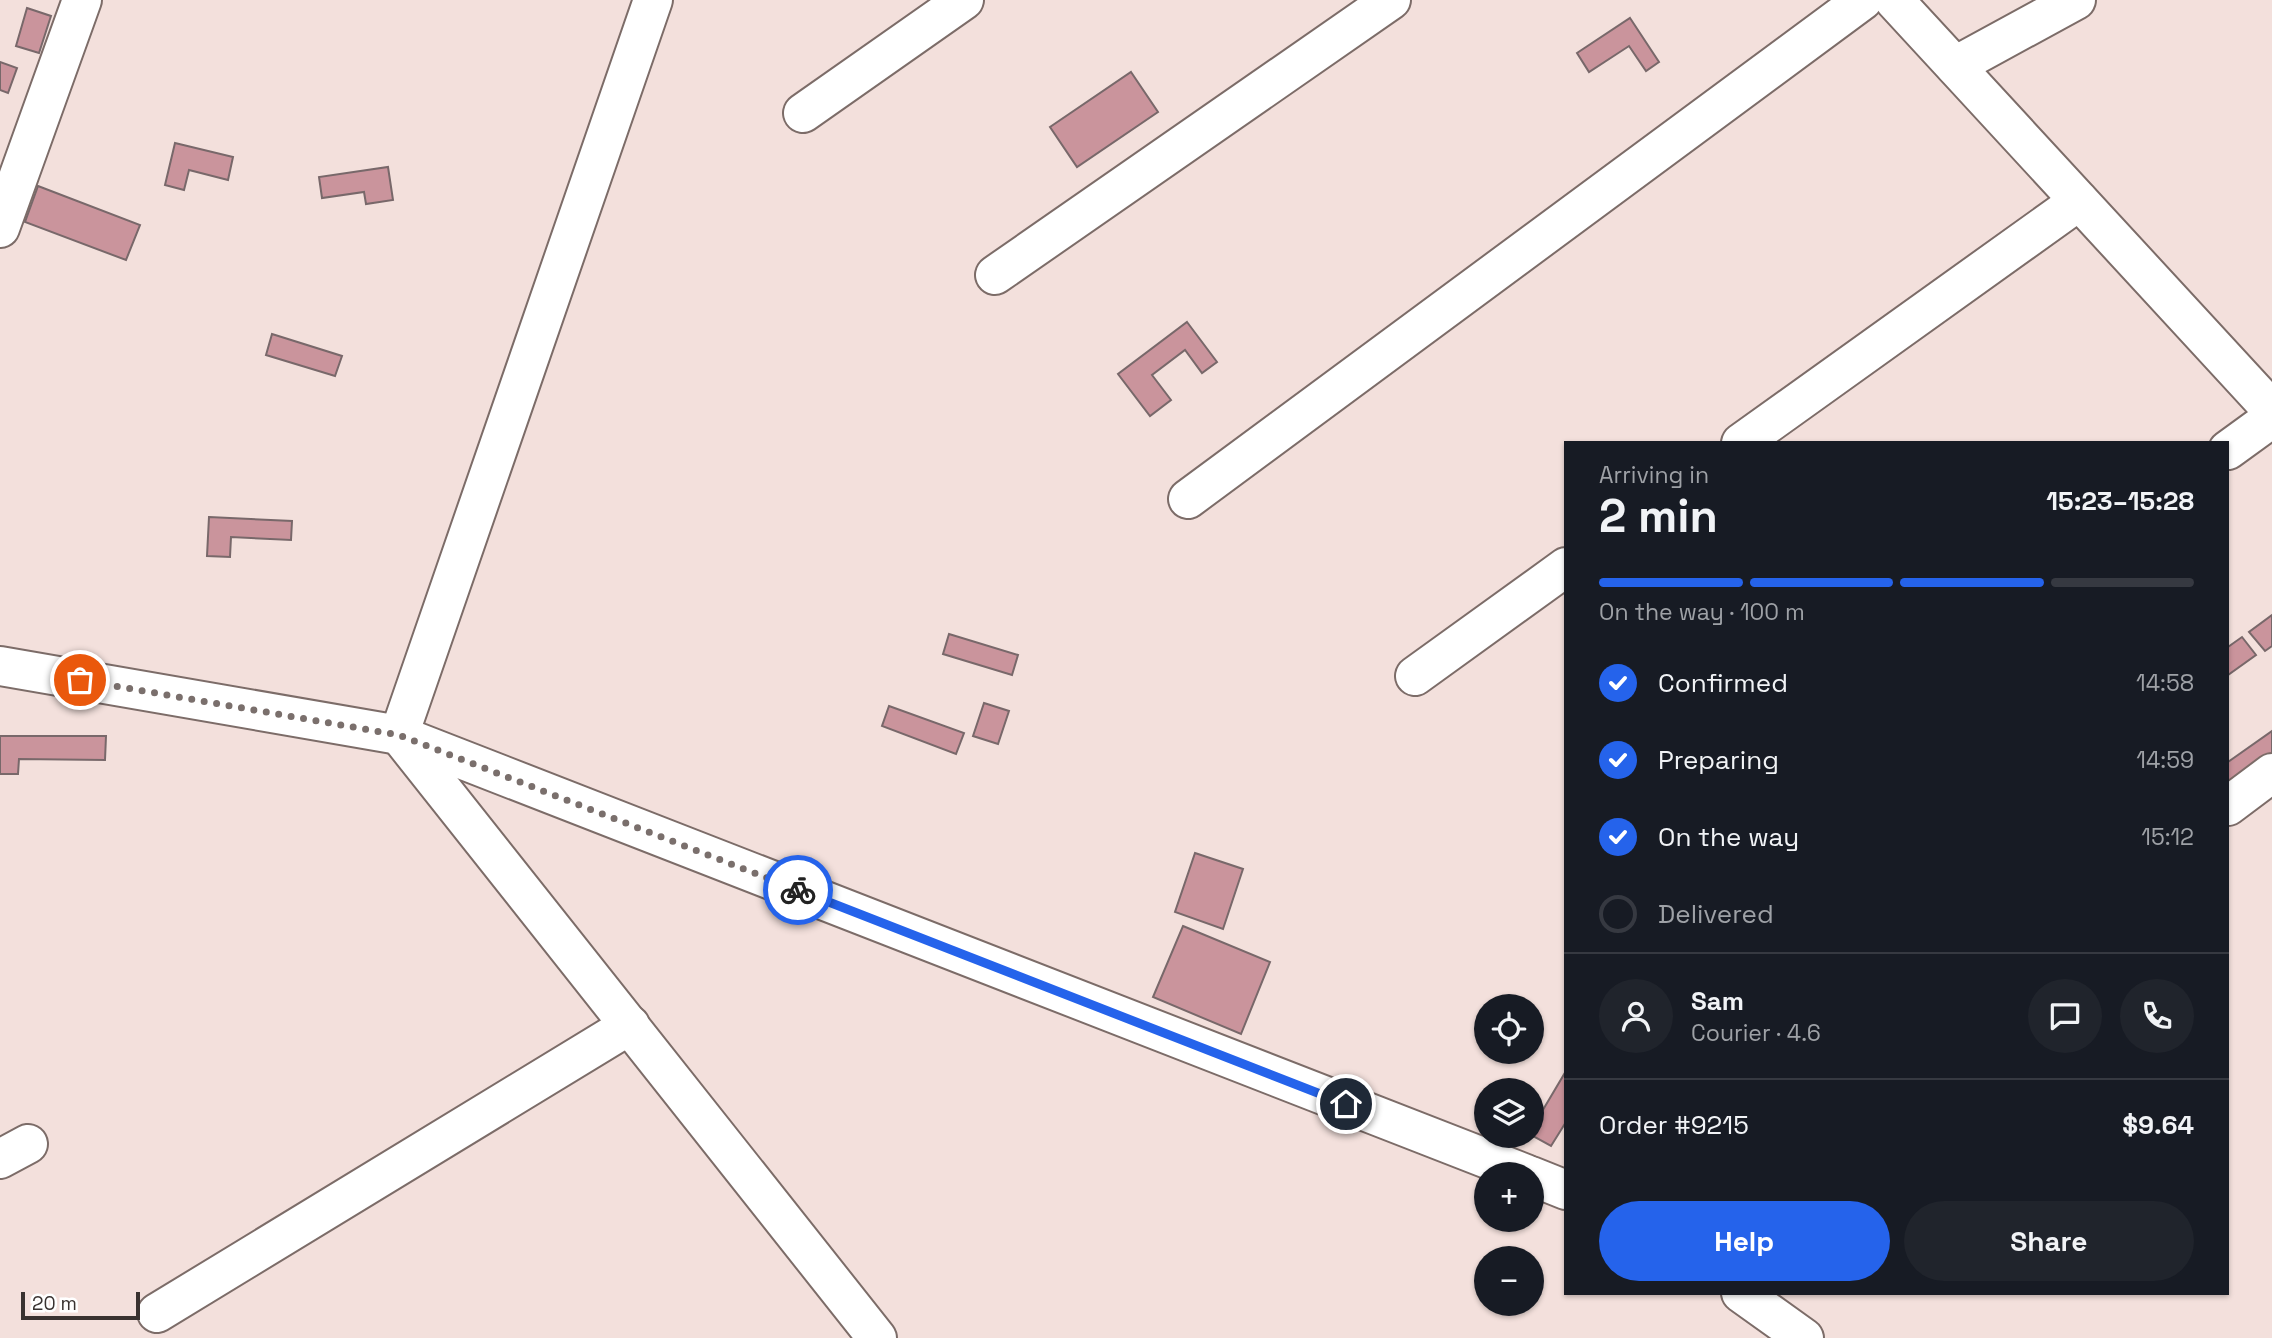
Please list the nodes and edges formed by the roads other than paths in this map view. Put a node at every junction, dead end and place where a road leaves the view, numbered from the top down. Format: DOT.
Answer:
graph roads {
  1 [pos="82,0"];
  2 [pos="653,0"];
  3 [pos="964,0"];
  4 [pos="1391,0"];
  5 [pos="1863,0"];
  6 [pos="1894,0"];
  7 [pos="2076,0"];
  8 [pos="1955,66"];
  9 [pos="803,113"];
  10 [pos="2079,201"];
  11 [pos="0,228"];
  12 [pos="995,275"];
  13 [pos="2272,410"];
  14 [pos="2272,418"];
  15 [pos="1744,441"];
  16 [pos="2229,449"];
  17 [pos="1188,499"];
  18 [pos="1564,568"];
  19 [pos="0,666"];
  20 [pos="1415,676"];
  21 [pos="399,735"];
  22 [pos="2272,773"];
  23 [pos="2229,805"];
  24 [pos="630,1025"];
  25 [pos="1495,1162"];
  26 [pos="1544,1181"];
  27 [pos="1564,1189"];
  28 [pos="1744,1295"];
  29 [pos="157,1313"];
  30 [pos="877,1338"];
  31 [pos="1804,1338"];
  1 -- 11 [label="street"];
  2 -- 21 [label="street"];
  3 -- 9 [label="street"];
  4 -- 12 [label="street"];
  5 -- 17 [label="street"];
  6 -- 8 [label="street"];
  7 -- 8 [label="street"];
  8 -- 10 [label="street"];
  10 -- 13 [label="street"];
  10 -- 15 [label="street"];
  14 -- 16 [label="street"];
  18 -- 20 [label="street"];
  19 -- 21 [label="street"];
  21 -- 24 [label="street"];
  21 -- 25 [label="street"];
  22 -- 23 [label="street"];
  24 -- 29 [label="street"];
  24 -- 30 [label="street"];
  26 -- 27 [label="street"];
  28 -- 31 [label="street"];
}
